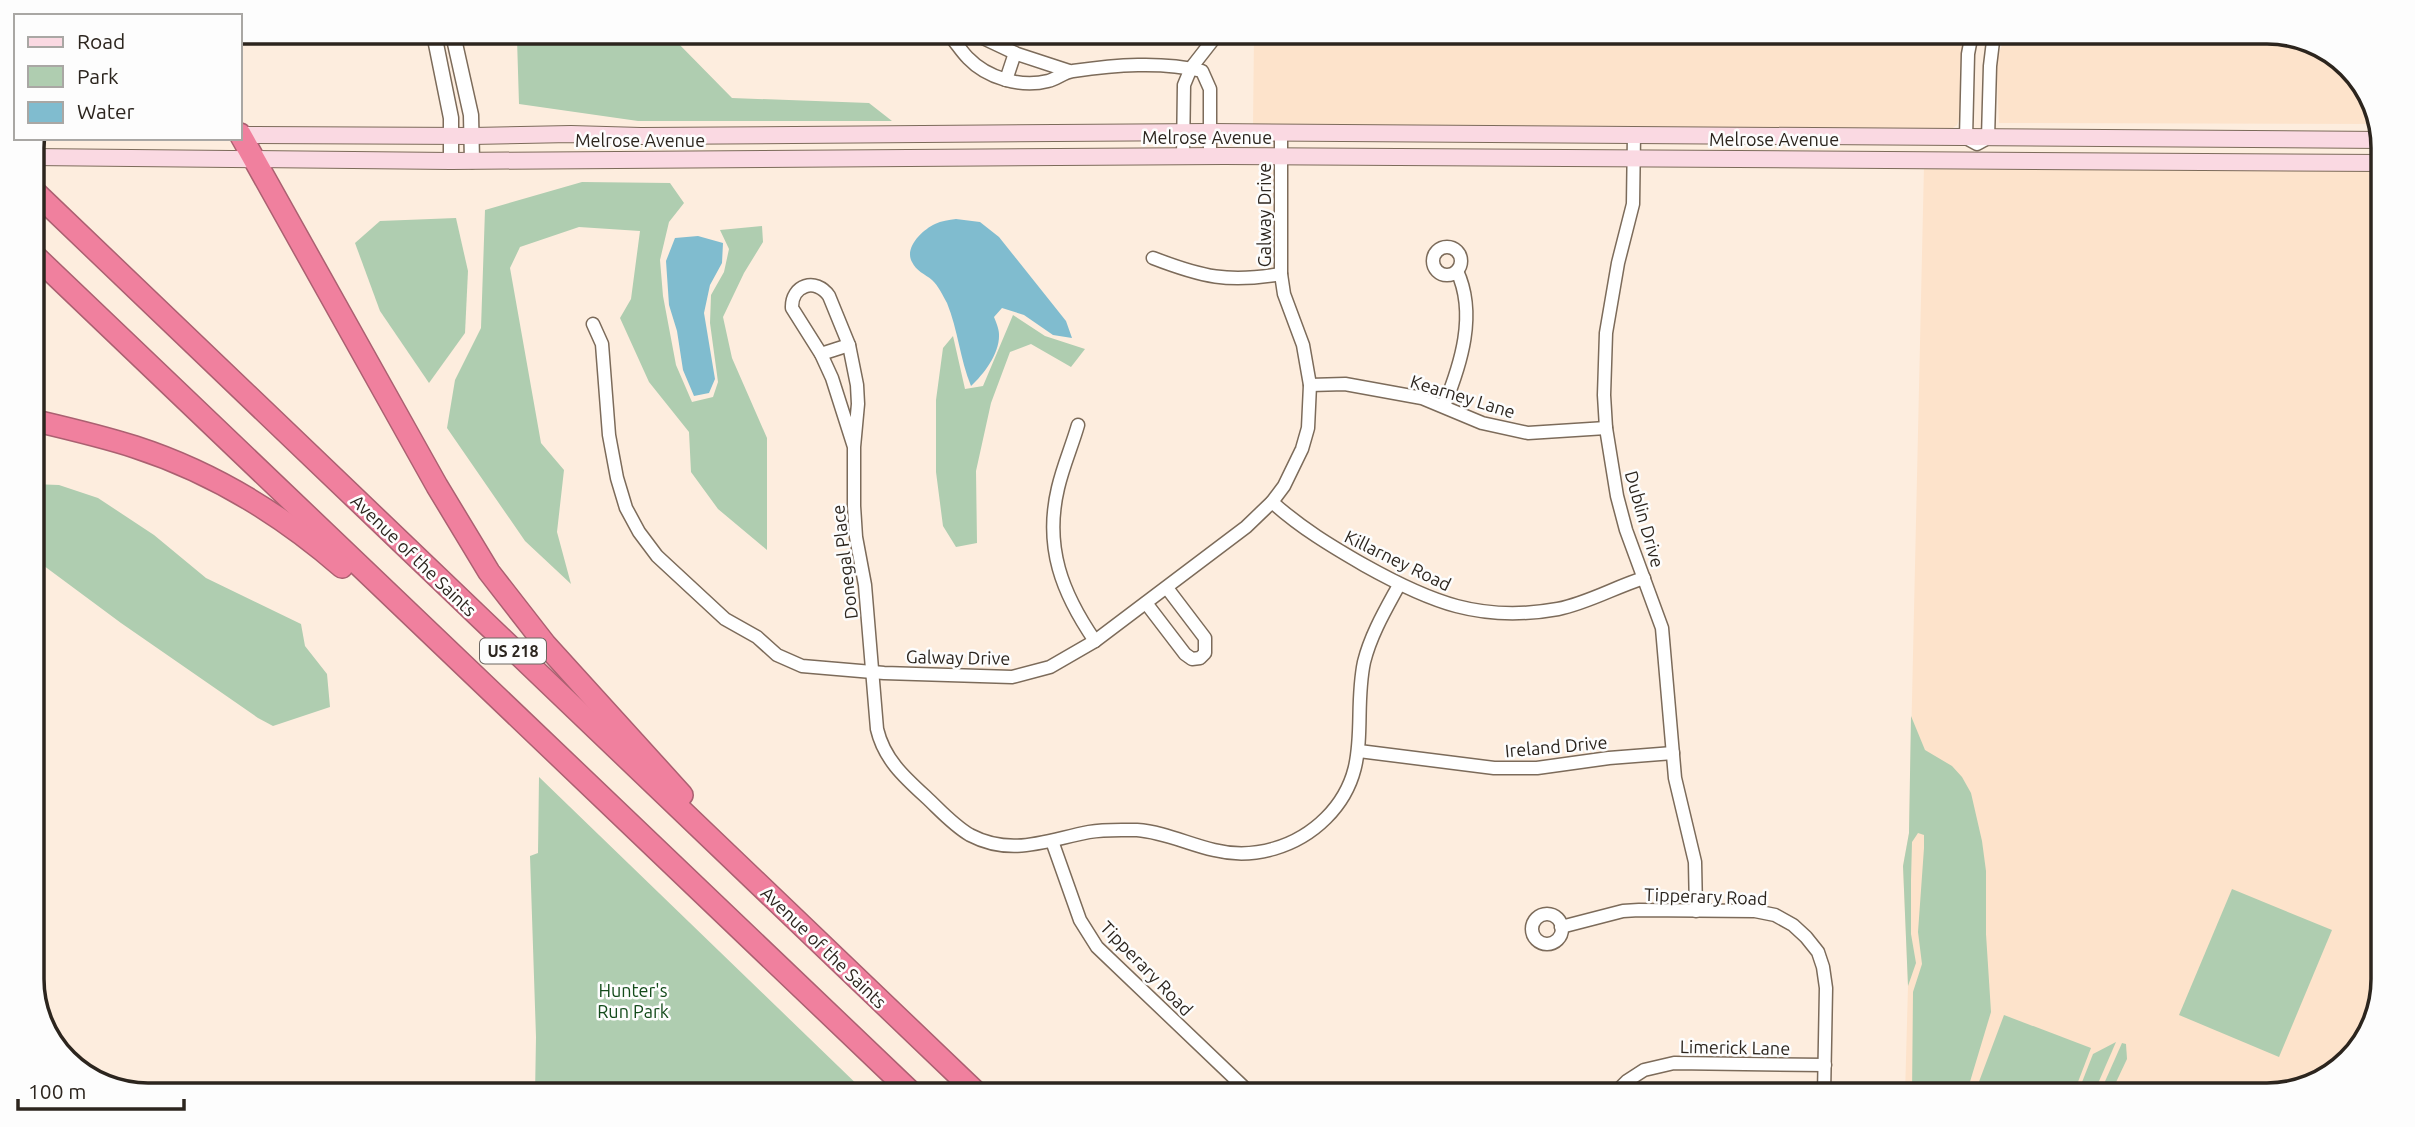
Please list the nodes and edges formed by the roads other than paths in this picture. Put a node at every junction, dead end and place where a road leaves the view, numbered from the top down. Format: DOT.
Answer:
graph roads {
  1 [pos="436,44"];
  2 [pos="455,44"];
  3 [pos="957,44"];
  4 [pos="996,44"];
  5 [pos="1210,44"];
  6 [pos="1970,44"];
  7 [pos="1993,44"];
  8 [pos="1015,53"];
  9 [pos="1191,68"];
  10 [pos="1069,71"];
  11 [pos="1006,80"];
  12 [pos="1184,132"];
  13 [pos="1210,132"];
  14 [pos="1281,132"];
  15 [pos="1634,134"];
  16 [pos="242,135"];
  17 [pos="452,136"];
  18 [pos="472,136"];
  19 [pos="242,138"];
  20 [pos="1966,138"];
  21 [pos="1988,138"];
  22 [pos="2371,140"];
  23 [pos="1183,156"];
  24 [pos="1210,156"];
  25 [pos="1281,156"];
  26 [pos="44,157"];
  27 [pos="1634,158"];
  28 [pos="255,160"];
  29 [pos="472,161"];
  30 [pos="451,162"];
  31 [pos="2371,163"];
  32 [pos="44,200"];
  33 [pos="1153,258"];
  34 [pos="44,264"];
  35 [pos="1457,271"];
  36 [pos="1281,274"];
  37 [pos="593,324"];
  38 [pos="849,345"];
  39 [pos="821,354"];
  40 [pos="1310,385"];
  41 [pos="1444,405"];
  42 [pos="44,423"];
  43 [pos="1078,425"];
  44 [pos="1606,428"];
  45 [pos="854,447"];
  46 [pos="1272,502"];
  47 [pos="1644,578"];
  48 [pos="1399,584"];
  49 [pos="1167,588"];
  50 [pos="1146,603"];
  51 [pos="1096,641"];
  52 [pos="873,672"];
  53 [pos="1359,751"];
  54 [pos="1673,753"];
  55 [pos="1052,841"];
  56 [pos="653,846"];
  57 [pos="1696,911"];
  58 [pos="788,912"];
  59 [pos="1561,927"];
  60 [pos="1825,1065"];
  61 [pos="900,1083"];
  62 [pos="966,1083"];
  63 [pos="1238,1083"];
  64 [pos="1626,1083"];
  65 [pos="1824,1083"];
  1 -- 17 [label="street"];
  2 -- 18 [label="street"];
  3 -- 11 [label="street"];
  4 -- 8 [label="street"];
  5 -- 9 [label="street"];
  6 -- 20 [label="street"];
  7 -- 21 [label="street"];
  8 -- 10 [label="street"];
  8 -- 11 [label="street"];
  9 -- 10 [label="street"];
  9 -- 12 [label="street"];
  9 -- 13 [label="street"];
  10 -- 11 [label="street"];
  12 -- 13 [label="main road, Melrose Avenue"];
  12 -- 18 [label="main road, Melrose Avenue"];
  12 -- 23 [label="street"];
  13 -- 14 [label="main road, Melrose Avenue"];
  13 -- 24 [label="street"];
  14 -- 15 [label="main road, Melrose Avenue"];
  14 -- 25 [label="street, Galway Drive"];
  15 -- 20 [label="main road, Melrose Avenue"];
  15 -- 27 [label="street, Dublin Drive"];
  16 -- 17 [label="main road, Melrose Avenue"];
  17 -- 18 [label="main road, Melrose Avenue"];
  17 -- 30 [label="street"];
  18 -- 29 [label="street"];
  19 -- 28 [label="highway"];
  20 -- 21 [label="main road, Melrose Avenue"];
  21 -- 22 [label="main road, Melrose Avenue"];
  23 -- 24 [label="main road, Melrose Avenue"];
  23 -- 29 [label="main road, Melrose Avenue"];
  24 -- 25 [label="main road, Melrose Avenue"];
  25 -- 27 [label="main road, Melrose Avenue"];
  25 -- 36 [label="street, Galway Drive"];
  26 -- 28 [label="main road, Melrose Avenue"];
  27 -- 31 [label="main road, Melrose Avenue"];
  27 -- 44 [label="street, Dublin Drive"];
  28 -- 30 [label="main road, Melrose Avenue"];
  28 -- 58 [label="highway"];
  29 -- 30 [label="main road, Melrose Avenue"];
  32 -- 58 [label="highway, Avenue of the Saints / US 218"];
  33 -- 36 [label="street"];
  34 -- 56 [label="highway, US 218"];
  35 -- 41 [label="street"];
  36 -- 40 [label="street, Galway Drive"];
  37 -- 52 [label="street, Galway Drive"];
  38 -- 39 [label="street"];
  38 -- 39 [label="street, Donegal Place"];
  38 -- 45 [label="street, Donegal Place"];
  39 -- 45 [label="street, Donegal Place"];
  40 -- 41 [label="street, Kearney Lane"];
  40 -- 46 [label="street, Galway Drive"];
  41 -- 44 [label="street, Kearney Lane"];
  42 -- 56 [label="highway"];
  43 -- 51 [label="street"];
  44 -- 47 [label="street, Dublin Drive"];
  45 -- 52 [label="street, Donegal Place"];
  46 -- 48 [label="street, Killarney Road"];
  46 -- 49 [label="street, Galway Drive"];
  47 -- 48 [label="street, Killarney Road"];
  47 -- 54 [label="street, Dublin Drive"];
  48 -- 53 [label="street, Donegal Place"];
  49 -- 50 [label="street, Galway Drive"];
  49 -- 50 [label="street"];
  50 -- 51 [label="street, Galway Drive"];
  51 -- 52 [label="street, Galway Drive"];
  52 -- 55 [label="street, Donegal Place"];
  53 -- 54 [label="street, Ireland Drive"];
  53 -- 55 [label="street, Donegal Place"];
  54 -- 57 [label="street, Dublin Drive"];
  55 -- 63 [label="street, Tipperary Road"];
  56 -- 61 [label="highway, US 218"];
  57 -- 59 [label="street, Tipperary Road"];
  57 -- 60 [label="street, Tipperary Road"];
  58 -- 62 [label="highway, Avenue of the Saints / US 218"];
  60 -- 64 [label="street, Limerick Lane"];
  60 -- 65 [label="street, Tipperary Road"];
}
